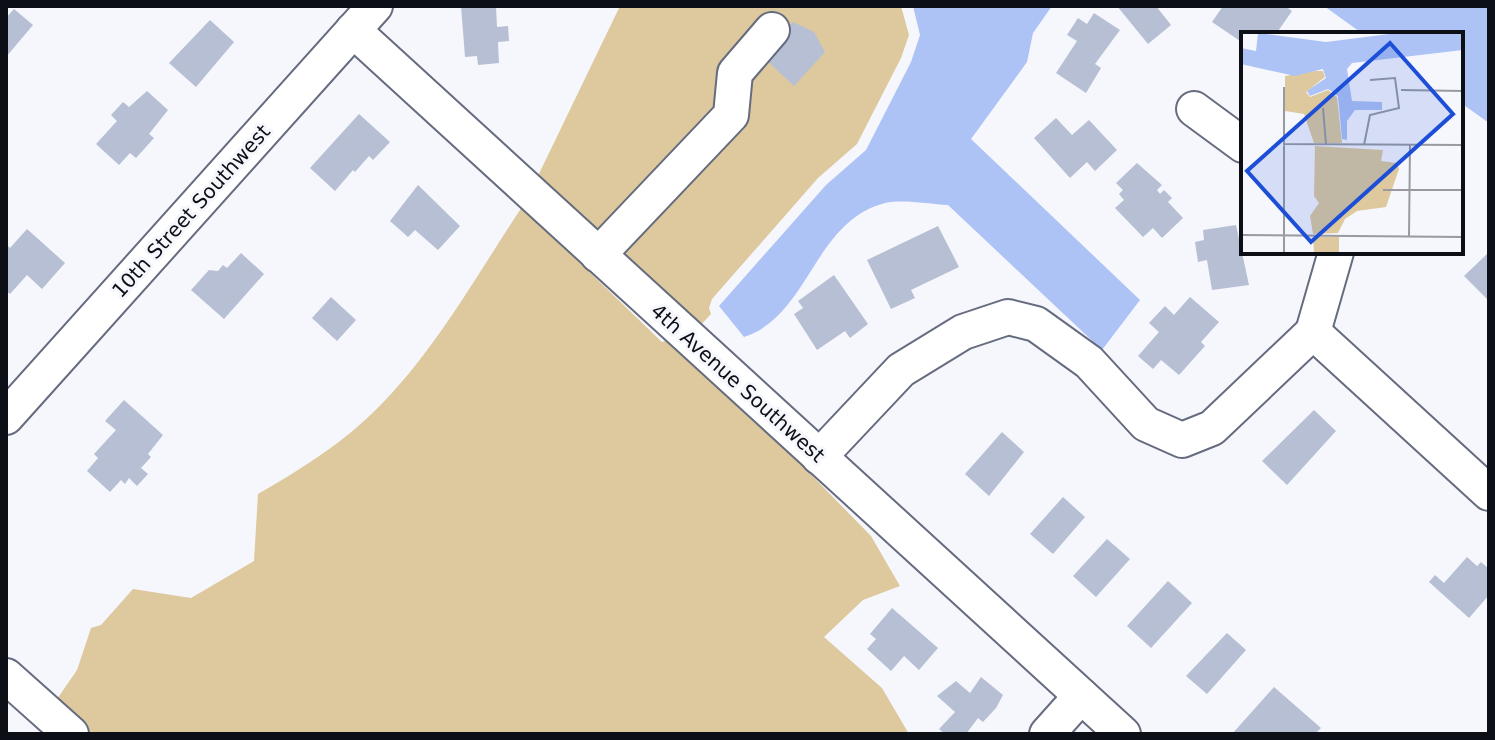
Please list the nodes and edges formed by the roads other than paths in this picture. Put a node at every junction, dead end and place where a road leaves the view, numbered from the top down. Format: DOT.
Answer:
graph roads {
  1 [pos="364,18"];
  2 [pos="772,30"];
  3 [pos="1194,109"];
  4 [pos="1241,144"];
  5 [pos="1335,254"];
  6 [pos="598,255"];
  7 [pos="1313,332"];
  8 [pos="6,417"];
  9 [pos="819,457"];
  10 [pos="1489,493"];
  11 [pos="6,676"];
  12 [pos="1081,696"];
  13 [pos="71,734"];
  14 [pos="1047,734"];
  15 [pos="1123,734"];
  1 -- 6 [label="street, 4th Avenue Southwest"];
  1 -- 8 [label="street, 10th Street Southwest"];
  2 -- 6 [label="street"];
  3 -- 4 [label="street"];
  5 -- 7 [label="street"];
  6 -- 9 [label="street, 4th Avenue Southwest"];
  7 -- 9 [label="street"];
  7 -- 10 [label="street"];
  9 -- 12 [label="street, 4th Avenue Southwest"];
  11 -- 13 [label="street"];
  12 -- 14 [label="street"];
  12 -- 15 [label="street, 4th Avenue Southwest"];
}
